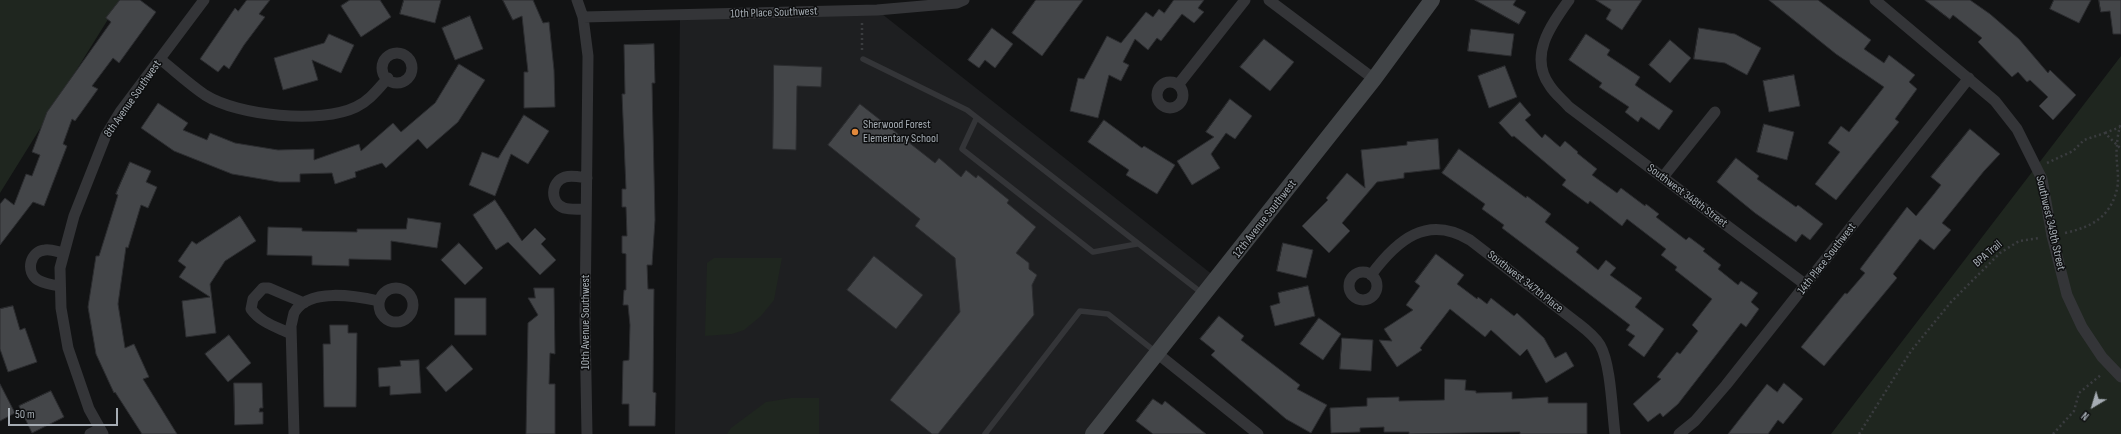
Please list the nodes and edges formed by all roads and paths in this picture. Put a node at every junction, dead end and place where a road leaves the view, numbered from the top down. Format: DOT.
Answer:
graph roads {
  1 [pos="204,0"];
  2 [pos="577,0"];
  3 [pos="964,0"];
  4 [pos="1245,0"];
  5 [pos="1269,0"];
  6 [pos="1432,0"];
  7 [pos="1569,0"];
  8 [pos="1874,0"];
  9 [pos="877,5"];
  10 [pos="862,10"];
  11 [pos="583,17"];
  12 [pos="160,59"];
  13 [pos="863,59"];
  14 [pos="388,78"];
  15 [pos="1969,78"];
  16 [pos="1374,79"];
  17 [pos="1178,85"];
  18 [pos="1715,112"];
  19 [pos="976,119"];
  20 [pos="2121,122"];
  21 [pos="2120,127"];
  22 [pos="2104,133"];
  23 [pos="2117,145"];
  24 [pos="2121,149"];
  25 [pos="2037,168"];
  26 [pos="2121,168"];
  27 [pos="2117,172"];
  28 [pos="1663,177"];
  29 [pos="587,178"];
  30 [pos="586,209"];
  31 [pos="2052,236"];
  32 [pos="1137,244"];
  33 [pos="64,253"];
  34 [pos="1371,275"];
  35 [pos="1806,285"];
  36 [pos="60,286"];
  37 [pos="1205,295"];
  38 [pos="380,302"];
  39 [pos="304,303"];
  40 [pos="292,334"];
  41 [pos="1158,354"];
  42 [pos="2111,366"];
  43 [pos="2121,377"];
  44 [pos="98,432"];
  45 [pos="294,434"];
  46 [pos="587,434"];
  47 [pos="985,434"];
  48 [pos="1093,434"];
  49 [pos="1258,434"];
  50 [pos="1615,434"];
  51 [pos="1679,434"];
  52 [pos="1859,434"];
  53 [pos="2053,434"];
  1 -- 12 [label="street, 8th Avenue Southwest"];
  2 -- 11 [label="street, 10th Avenue Southwest"];
  3 -- 9 [label="street, 10th Place Southwest"];
  4 -- 17 [label="street"];
  5 -- 16 [label="street"];
  6 -- 16 [label="street, 12th Avenue Southwest"];
  7 -- 28 [label="street, Southwest 348th Street"];
  8 -- 15 [label="street, Southwest 349th Street"];
  9 -- 10 [label="street, 10th Place Southwest"];
  10 -- 11 [label="street, 10th Place Southwest"];
  10 -- 13 [label="path"];
  11 -- 29 [label="street, 10th Avenue Southwest"];
  12 -- 14 [label="street"];
  12 -- 33 [label="street, 8th Avenue Southwest"];
  13 -- 19 [label="lane"];
  15 -- 25 [label="street, Southwest 349th Street"];
  15 -- 35 [label="street, 14th Place Southwest"];
  16 -- 37 [label="street, 12th Avenue Southwest"];
  18 -- 28 [label="street"];
  19 -- 32 [label="lane"];
  19 -- 32 [label="lane"];
  20 -- 21 [label="path, BPA Trail"];
  21 -- 22 [label="path"];
  21 -- 23 [label="path, BPA Trail"];
  22 -- 23 [label="path"];
  22 -- 25 [label="path"];
  23 -- 24 [label="path"];
  23 -- 27 [label="path, BPA Trail"];
  25 -- 31 [label="street, Southwest 349th Street"];
  26 -- 27 [label="path"];
  27 -- 31 [label="path, BPA Trail"];
  28 -- 35 [label="street, Southwest 348th Street"];
  29 -- 30 [label="street, 10th Avenue Southwest"];
  29 -- 30 [label="street"];
  30 -- 46 [label="street, 10th Avenue Southwest"];
  31 -- 42 [label="street, Southwest 349th Street"];
  31 -- 52 [label="path, BPA Trail"];
  32 -- 37 [label="lane"];
  33 -- 36 [label="street, 8th Avenue Southwest"];
  33 -- 36 [label="street"];
  34 -- 50 [label="street, Southwest 347th Place"];
  35 -- 51 [label="street, 14th Place Southwest"];
  36 -- 44 [label="street, 8th Avenue Southwest"];
  37 -- 41 [label="street, 12th Avenue Southwest"];
  38 -- 39 [label="street"];
  39 -- 40 [label="street"];
  39 -- 40 [label="street"];
  40 -- 45 [label="street"];
  41 -- 47 [label="lane"];
  41 -- 48 [label="street, 12th Avenue Southwest"];
  41 -- 49 [label="street"];
  42 -- 43 [label="street, Southwest 349th Street"];
  42 -- 53 [label="path"];
}
